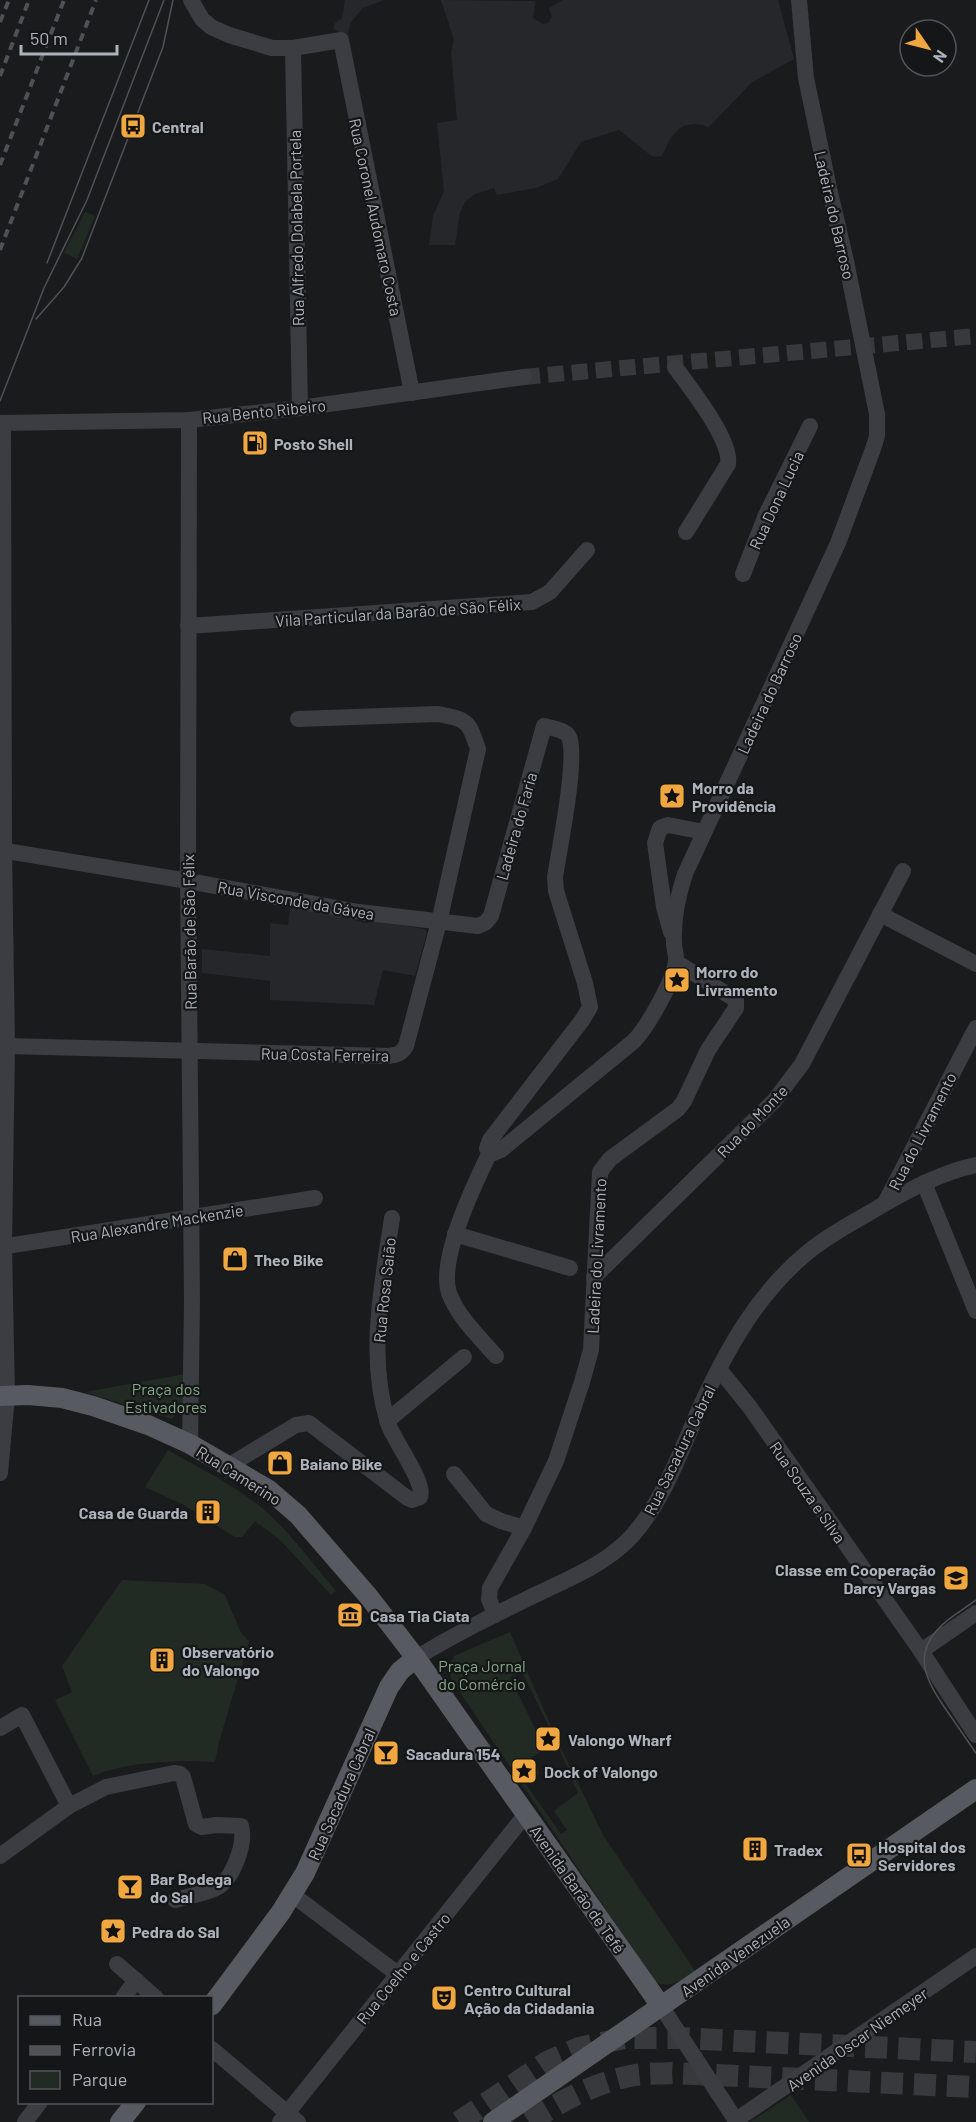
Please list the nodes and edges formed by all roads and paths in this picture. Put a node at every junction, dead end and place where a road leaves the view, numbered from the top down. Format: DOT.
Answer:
graph roads {
  1 [pos="191,0"];
  2 [pos="799,0"];
  3 [pos="293,48"];
  4 [pos="675,367"];
  5 [pos="524,377"];
  6 [pos="412,393"];
  7 [pos="300,408"];
  8 [pos="189,420"];
  9 [pos="1,423"];
  10 [pos="810,426"];
  11 [pos="686,532"];
  12 [pos="586,550"];
  13 [pos="743,574"];
  14 [pos="189,626"];
  15 [pos="298,719"];
  16 [pos="704,832"];
  17 [pos="2,850"];
  18 [pos="903,871"];
  19 [pos="188,881"];
  20 [pos="880,914"];
  21 [pos="439,922"];
  22 [pos="485,923"];
  23 [pos="674,942"];
  24 [pos="676,962"];
  25 [pos="976,964"];
  26 [pos="976,1028"];
  27 [pos="7,1046"];
  28 [pos="191,1051"];
  29 [pos="490,1152"];
  30 [pos="976,1165"];
  31 [pos="924,1183"];
  32 [pos="315,1198"];
  33 [pos="885,1203"];
  34 [pos="192,1218"];
  35 [pos="392,1218"];
  36 [pos="455,1234"];
  37 [pos="2,1247"];
  38 [pos="570,1268"];
  39 [pos="594,1277"];
  40 [pos="976,1311"];
  41 [pos="496,1356"];
  42 [pos="464,1357"];
  43 [pos="719,1369"];
  44 [pos="3,1396"];
  45 [pos="387,1421"];
  46 [pos="190,1444"];
  47 [pos="228,1466"];
  48 [pos="0,1473"];
  49 [pos="454,1474"];
  50 [pos="524,1528"];
  51 [pos="976,1614"];
  52 [pos="495,1615"];
  53 [pos="921,1651"];
  54 [pos="416,1658"];
  55 [pos="0,1728"];
  56 [pos="976,1735"];
  57 [pos="976,1789"];
  58 [pos="69,1806"];
  59 [pos="526,1814"];
  60 [pos="0,1856"];
  61 [pos="292,1895"];
  62 [pos="175,1900"];
  63 [pos="976,1956"];
  64 [pos="117,1964"];
  65 [pos="399,1975"];
  66 [pos="136,1980"];
  67 [pos="124,1996"];
  68 [pos="154,1996"];
  69 [pos="213,2004"];
  70 [pos="661,2006"];
  71 [pos="213,2050"];
  72 [pos="39,2104"];
  73 [pos="135,2104"];
  74 [pos="289,2119"];
  75 [pos="737,2121"];
  76 [pos="25,2122"];
  77 [pos="120,2122"];
  78 [pos="493,2122"];
  1 -- 3 [label="street"];
  2 -- 16 [label="street, Ladeira do Barroso"];
  3 -- 6 [label="street, Rua Coronel Audomaro Costa"];
  3 -- 7 [label="street, Rua Alfredo Dolabela Portela"];
  4 -- 11 [label="street"];
  5 -- 6 [label="street, Rua Bento Ribeiro"];
  6 -- 7 [label="street, Rua Bento Ribeiro"];
  7 -- 8 [label="street, Rua Bento Ribeiro"];
  8 -- 9 [label="street, Rua Bento Ribeiro"];
  8 -- 14 [label="street, Rua Barão de São Félix"];
  9 -- 17 [label="street"];
  10 -- 13 [label="street, Rua Dona Lucia"];
  12 -- 14 [label="street, Vila Particular da Barão de São Félix"];
  14 -- 19 [label="street, Rua Barão de São Félix"];
  15 -- 21 [label="street, Rua Costa Ferreira"];
  16 -- 23 [label="street, Ladeira do Barroso"];
  16 -- 23 [label="street"];
  17 -- 19 [label="street, Rua Visconde da Gávea"];
  17 -- 27 [label="street"];
  18 -- 20 [label="street, Rua do Monte"];
  19 -- 21 [label="street, Rua Visconde da Gávea"];
  19 -- 28 [label="street, Rua Barão de São Félix"];
  20 -- 25 [label="street"];
  20 -- 39 [label="street, Rua do Monte"];
  21 -- 22 [label="street, Rua Visconde da Gávea"];
  21 -- 28 [label="street, Rua Costa Ferreira"];
  22 -- 29 [label="street, Ladeira do Faria"];
  23 -- 24 [label="street, Ladeira do Barroso"];
  24 -- 29 [label="street, Ladeira do Barroso"];
  24 -- 39 [label="street, Ladeira do Livramento"];
  26 -- 33 [label="street, Rua do Livramento"];
  27 -- 28 [label="street, Rua Costa Ferreira"];
  27 -- 37 [label="street"];
  28 -- 34 [label="street, Rua Barão de São Félix"];
  29 -- 36 [label="street"];
  30 -- 31 [label="street, Rua Sacadura Cabral"];
  31 -- 33 [label="street, Rua Sacadura Cabral"];
  31 -- 40 [label="street, Rua do Livramento"];
  32 -- 34 [label="street, Rua Alexandre Mackenzie"];
  33 -- 43 [label="street, Rua Sacadura Cabral"];
  34 -- 37 [label="street, Rua Alexandre Mackenzie"];
  34 -- 46 [label="street, Rua Barão de São Félix"];
  35 -- 45 [label="street, Rua Rosa Saião"];
  36 -- 38 [label="street"];
  36 -- 41 [label="street"];
  37 -- 44 [label="street"];
  39 -- 50 [label="street, Ladeira do Livramento"];
  42 -- 45 [label="street"];
  43 -- 52 [label="street, Rua Sacadura Cabral"];
  43 -- 53 [label="street, Rua Souza e Silva"];
  44 -- 46 [label="main road, Rua Camerino"];
  44 -- 48 [label="street"];
  45 -- 47 [label="street, Rua Rosa Saião"];
  46 -- 47 [label="main road, Rua Camerino"];
  47 -- 54 [label="main road, Rua Camerino"];
  49 -- 50 [label="street"];
  50 -- 52 [label="street, Ladeira do Livramento"];
  51 -- 53 [label="street"];
  52 -- 54 [label="street, Rua Sacadura Cabral"];
  53 -- 56 [label="street, Rua Souza e Silva"];
  54 -- 59 [label="main road, Avenida Barão de Tefé"];
  54 -- 61 [label="main road, Rua Sacadura Cabral"];
  55 -- 58 [label="street"];
  57 -- 70 [label="main road, Avenida Venezuela"];
  58 -- 60 [label="street"];
  58 -- 62 [label="street"];
  59 -- 65 [label="street, Rua Coelho e Castro"];
  59 -- 70 [label="main road, Avenida Barão de Tefé"];
  61 -- 65 [label="street"];
  61 -- 69 [label="main road, Rua Sacadura Cabral"];
  63 -- 75 [label="street, Avenida Oscar Niemeyer"];
  64 -- 66 [label="street"];
  65 -- 74 [label="street, Rua Coelho e Castro"];
  66 -- 67 [label="street"];
  66 -- 68 [label="street"];
  70 -- 75 [label="street, Avenida Barão de Tefé"];
  70 -- 78 [label="main road, Avenida Venezuela"];
  71 -- 74 [label="street"];
  72 -- 76 [label="street"];
  73 -- 77 [label="main road"];
}
